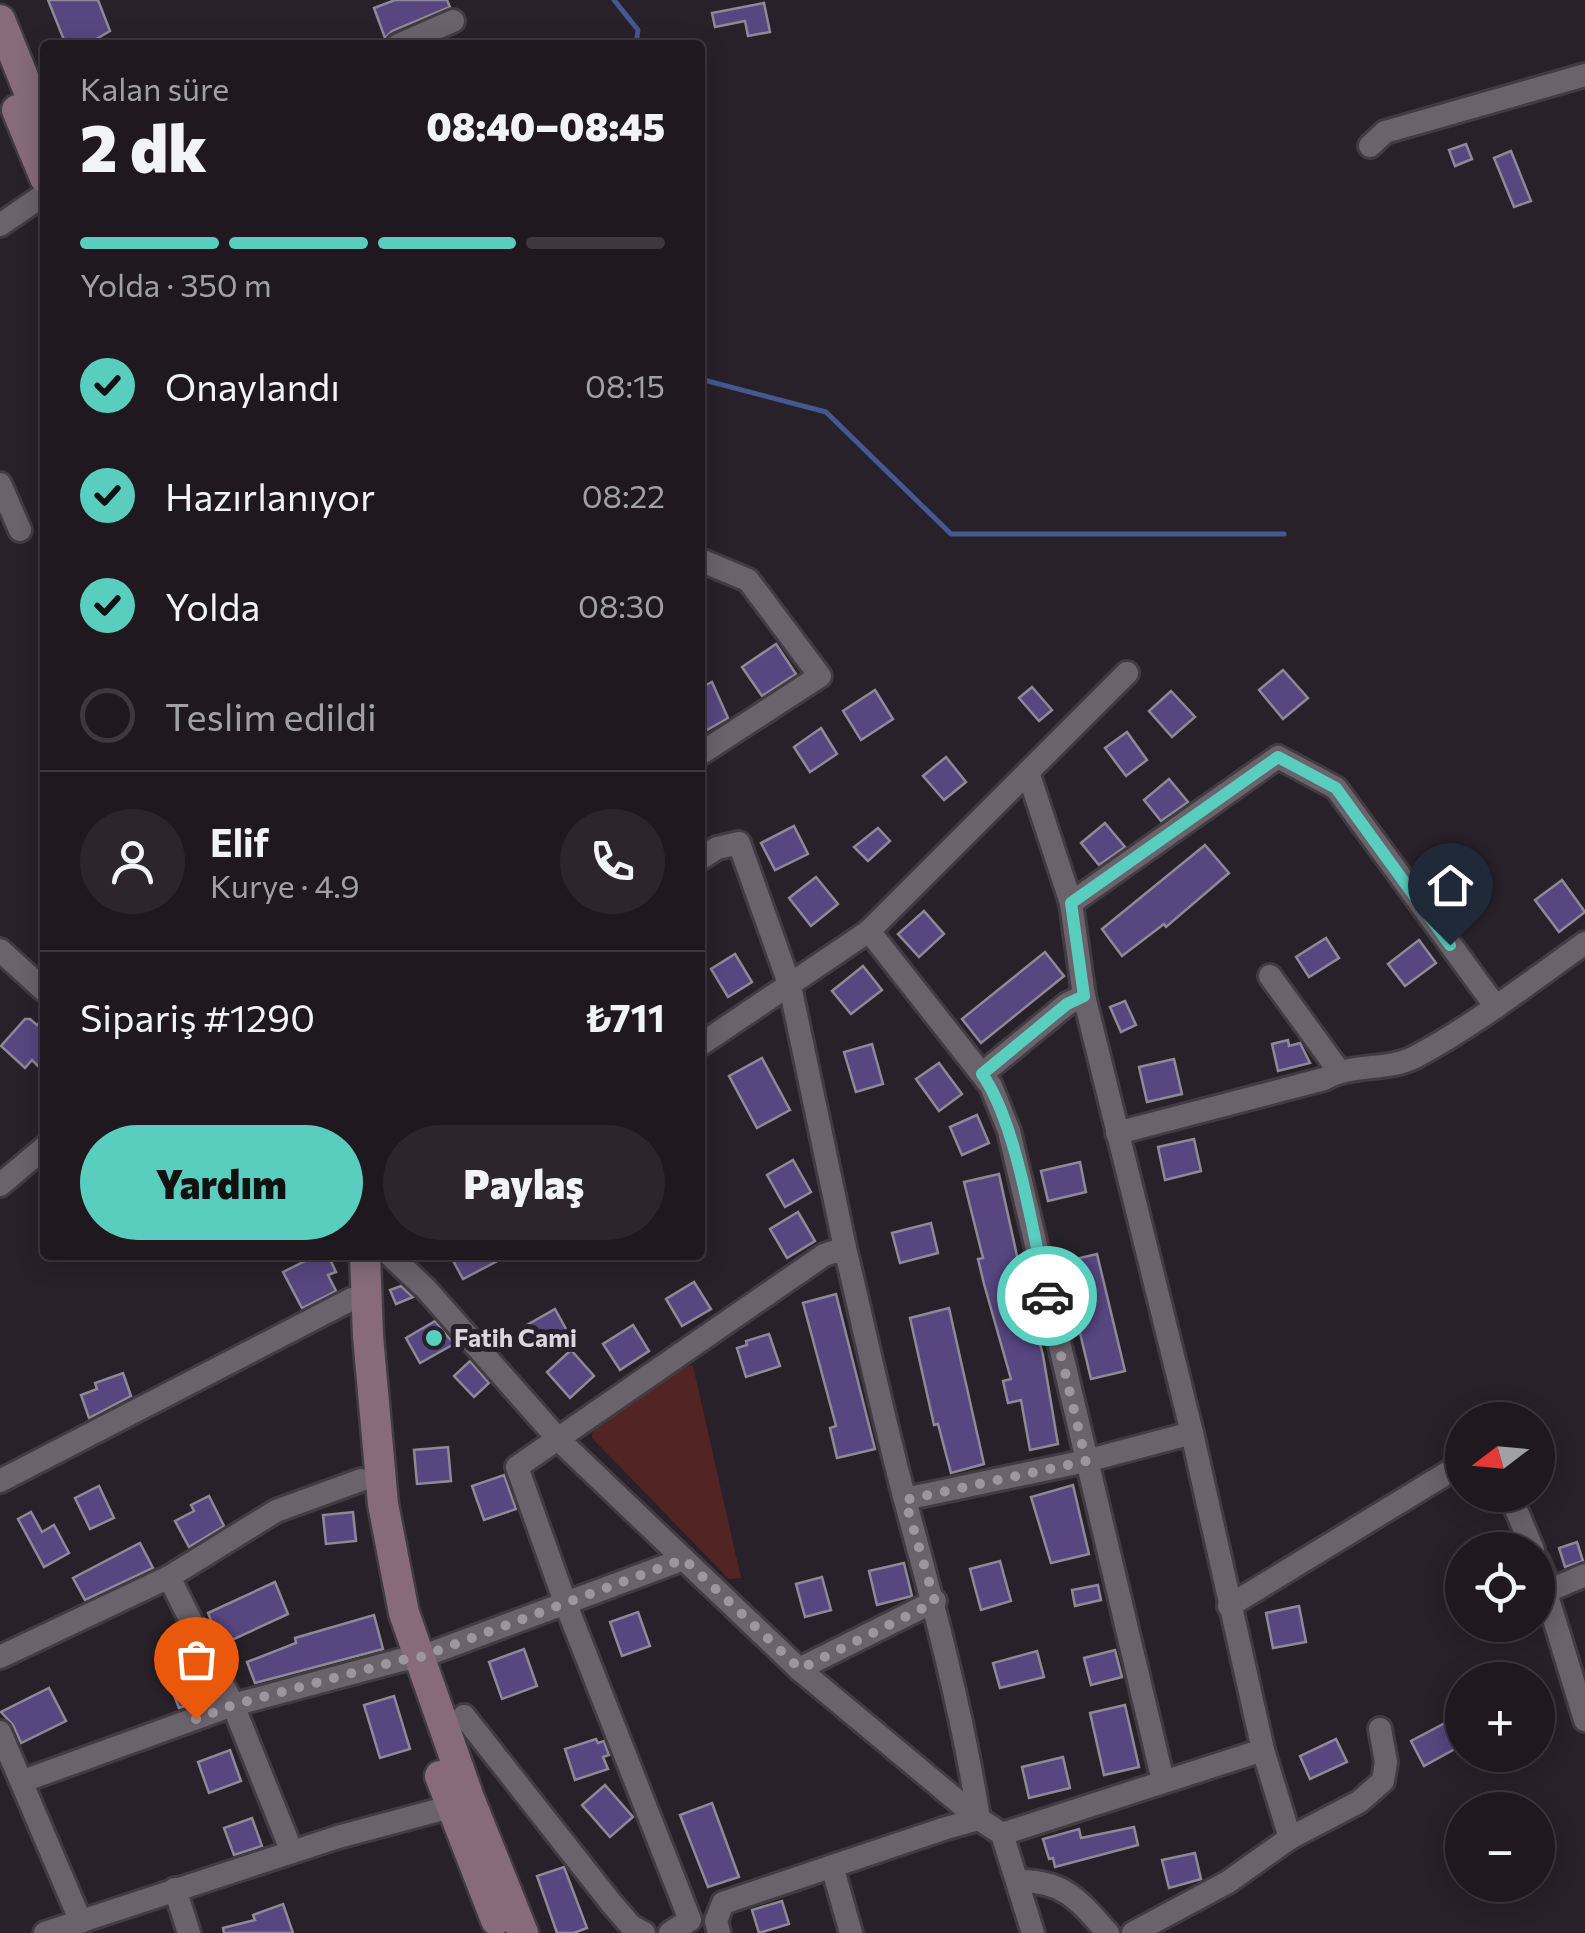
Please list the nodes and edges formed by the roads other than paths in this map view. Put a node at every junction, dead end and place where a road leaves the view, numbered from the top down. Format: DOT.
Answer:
graph roads {
  1 [pos="0,20"];
  2 [pos="453,21"];
  3 [pos="409,40"];
  4 [pos="0,70"];
  5 [pos="1585,75"];
  6 [pos="40,120"];
  7 [pos="1370,146"];
  8 [pos="40,166"];
  9 [pos="40,197"];
  10 [pos="0,224"];
  11 [pos="0,484"];
  12 [pos="20,530"];
  13 [pos="705,562"];
  14 [pos="1128,672"];
  15 [pos="705,751"];
  16 [pos="1028,772"];
  17 [pos="705,856"];
  18 [pos="1071,903"];
  19 [pos="869,932"];
  20 [pos="1585,942"];
  21 [pos="0,950"];
  22 [pos="1270,976"];
  23 [pos="40,986"];
  24 [pos="790,986"];
  25 [pos="1084,996"];
  26 [pos="1496,1007"];
  27 [pos="705,1043"];
  28 [pos="1339,1070"];
  29 [pos="982,1074"];
  30 [pos="1117,1133"];
  31 [pos="40,1151"];
  32 [pos="0,1185"];
  33 [pos="845,1248"];
  34 [pos="348,1260"];
  35 [pos="365,1260"];
  36 [pos="395,1260"];
  37 [pos="352,1298"];
  38 [pos="1192,1433"];
  39 [pos="559,1440"];
  40 [pos="1086,1461"];
  41 [pos="1445,1474"];
  42 [pos="361,1480"];
  43 [pos="0,1481"];
  44 [pos="905,1500"];
  45 [pos="684,1559"];
  46 [pos="1585,1574"];
  47 [pos="169,1577"];
  48 [pos="1555,1588"];
  49 [pos="565,1602"];
  50 [pos="935,1602"];
  51 [pos="1229,1606"];
  52 [pos="1555,1623"];
  53 [pos="0,1657"];
  54 [pos="410,1659"];
  55 [pos="800,1669"];
  56 [pos="233,1705"];
  57 [pos="464,1716"];
  58 [pos="1585,1720"];
  59 [pos="1380,1730"];
  60 [pos="0,1732"];
  61 [pos="1264,1750"];
  62 [pos="23,1781"];
  63 [pos="1164,1781"];
  64 [pos="460,1802"];
  65 [pos="979,1820"];
  66 [pos="1002,1834"];
  67 [pos="1290,1838"];
  68 [pos="292,1852"];
  69 [pos="832,1866"];
  70 [pos="1020,1882"];
  71 [pos="175,1889"];
  72 [pos="81,1922"];
  73 [pos="680,1927"];
  74 [pos="718,1927"];
  75 [pos="45,1933"];
  76 [pos="189,1933"];
  77 [pos="501,1933"];
  78 [pos="523,1933"];
  79 [pos="644,1933"];
  80 [pos="851,1933"];
  81 [pos="1033,1933"];
  82 [pos="1108,1933"];
  83 [pos="1134,1933"];
  1 -- 6 [label="main road"];
  2 -- 3 [label="street"];
  4 -- 8 [label="main road"];
  5 -- 7 [label="street"];
  9 -- 10 [label="street"];
  11 -- 12 [label="street"];
  13 -- 15 [label="street"];
  14 -- 16 [label="street"];
  16 -- 18 [label="street"];
  16 -- 19 [label="street"];
  17 -- 24 [label="street"];
  18 -- 25 [label="street"];
  18 -- 26 [label="street"];
  19 -- 24 [label="street"];
  19 -- 29 [label="street"];
  20 -- 26 [label="street"];
  21 -- 23 [label="street"];
  22 -- 28 [label="street"];
  24 -- 27 [label="street"];
  24 -- 33 [label="street"];
  25 -- 29 [label="street"];
  25 -- 30 [label="street"];
  26 -- 28 [label="street"];
  28 -- 30 [label="street"];
  29 -- 40 [label="street"];
  30 -- 38 [label="street"];
  31 -- 32 [label="street"];
  33 -- 39 [label="street"];
  33 -- 44 [label="street"];
  34 -- 37 [label="main road"];
  35 -- 54 [label="main road"];
  36 -- 39 [label="street"];
  37 -- 42 [label="main road"];
  37 -- 43 [label="street"];
  38 -- 40 [label="street"];
  38 -- 51 [label="street"];
  39 -- 45 [label="street"];
  39 -- 49 [label="street"];
  40 -- 44 [label="street"];
  40 -- 63 [label="street"];
  41 -- 51 [label="street"];
  42 -- 47 [label="street"];
  42 -- 54 [label="main road"];
  44 -- 50 [label="street"];
  45 -- 49 [label="street"];
  45 -- 55 [label="street"];
  46 -- 48 [label="street"];
  47 -- 53 [label="street"];
  47 -- 56 [label="street"];
  49 -- 54 [label="street"];
  49 -- 73 [label="street"];
  50 -- 55 [label="street"];
  50 -- 65 [label="street"];
  51 -- 61 [label="street"];
  52 -- 58 [label="street"];
  54 -- 56 [label="street"];
  54 -- 64 [label="main road"];
  55 -- 65 [label="street"];
  56 -- 62 [label="street"];
  56 -- 68 [label="street"];
  57 -- 79 [label="street"];
  59 -- 67 [label="street"];
  60 -- 62 [label="street"];
  61 -- 63 [label="street"];
  61 -- 67 [label="street"];
  62 -- 72 [label="street"];
  63 -- 66 [label="street"];
  64 -- 68 [label="street"];
  64 -- 77 [label="main road"];
  64 -- 78 [label="main road"];
  65 -- 66 [label="street"];
  65 -- 69 [label="street"];
  66 -- 70 [label="street"];
  67 -- 83 [label="street"];
  68 -- 71 [label="street"];
  69 -- 74 [label="street"];
  69 -- 80 [label="street"];
  70 -- 81 [label="street"];
  70 -- 82 [label="street"];
  71 -- 72 [label="street"];
  71 -- 76 [label="street"];
  72 -- 75 [label="street"];
  73 -- 74 [label="street"];
}
